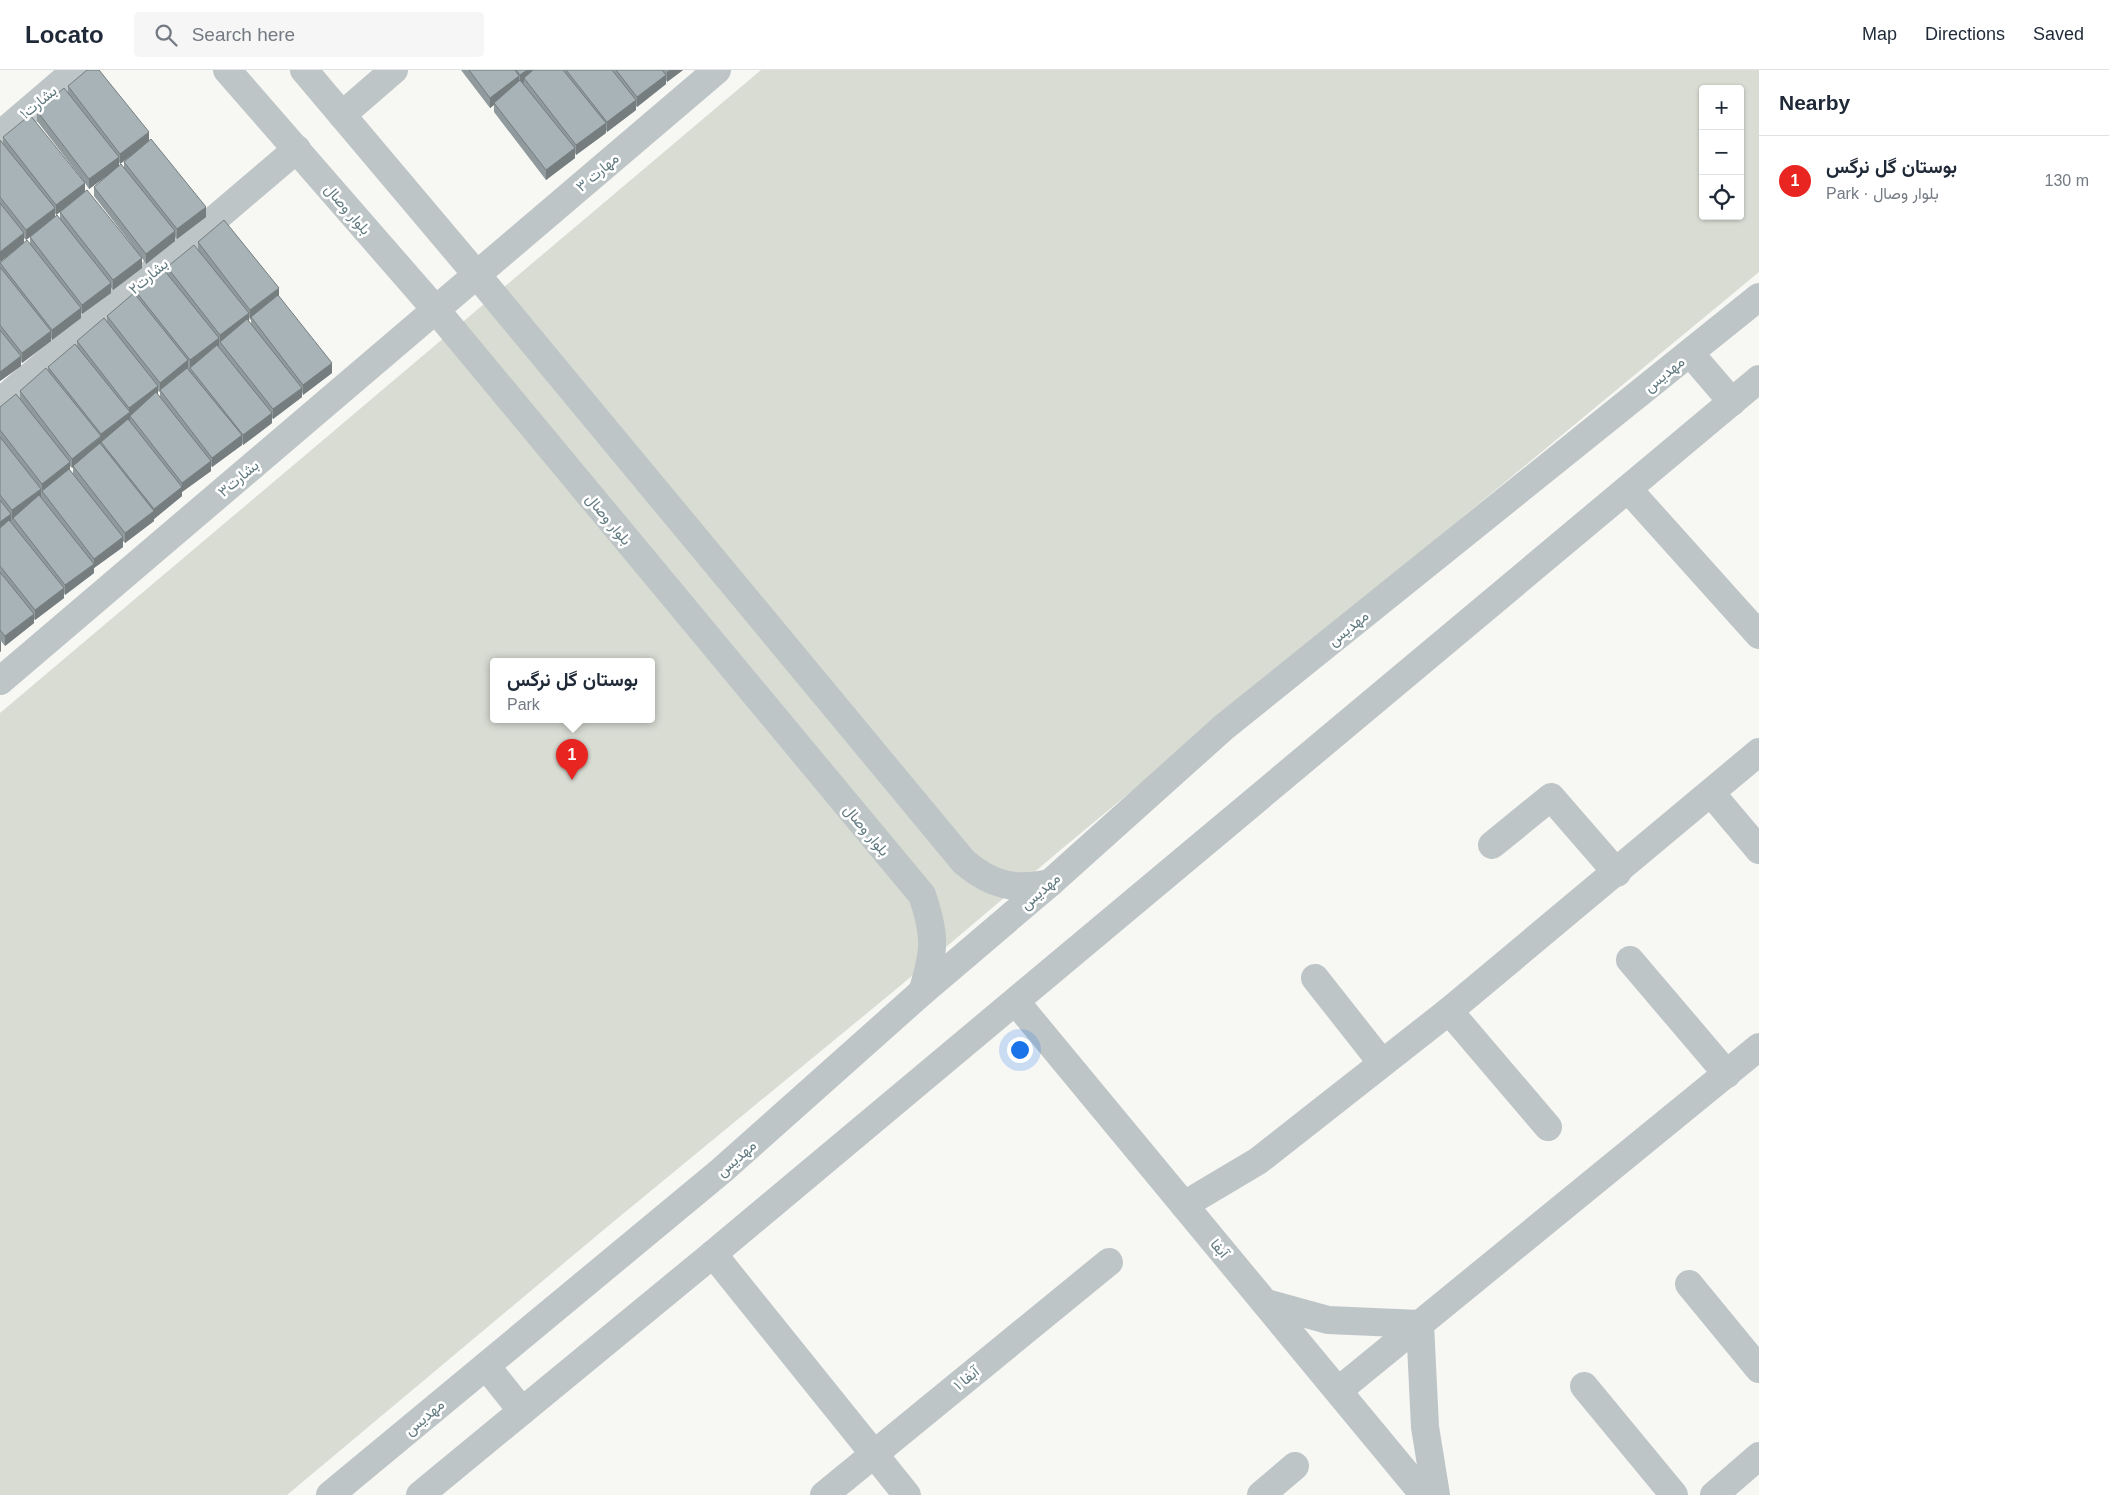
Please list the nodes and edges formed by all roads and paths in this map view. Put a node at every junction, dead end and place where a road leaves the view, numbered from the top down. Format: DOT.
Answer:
graph roads {
  1 [pos="76,70"];
  2 [pos="227,70"];
  3 [pos="304,70"];
  4 [pos="394,70"];
  5 [pos="717,70"];
  6 [pos="342,115"];
  7 [pos="0,135"];
  8 [pos="296,150"];
  9 [pos="477,275"];
  10 [pos="1759,297"];
  11 [pos="436,310"];
  12 [pos="1690,353"];
  13 [pos="1759,379"];
  14 [pos="0,402"];
  15 [pos="1732,402"];
  16 [pos="1628,489"];
  17 [pos="1759,635"];
  18 [pos="0,680"];
  19 [pos="1759,752"];
  20 [pos="1711,793"];
  21 [pos="1492,845"];
  22 [pos="1759,850"];
  23 [pos="1616,873"];
  24 [pos="1050,883"];
  25 [pos="1630,960"];
  26 [pos="1315,978"];
  27 [pos="922,992"];
  28 [pos="1016,1002"];
  29 [pos="1449,1011"];
  30 [pos="1759,1047"];
  31 [pos="1382,1063"];
  32 [pos="1727,1074"];
  33 [pos="1548,1127"];
  34 [pos="1184,1205"];
  35 [pos="713,1254"];
  36 [pos="1109,1262"];
  37 [pos="1688,1284"];
  38 [pos="1266,1303"];
  39 [pos="1420,1324"];
  40 [pos="486,1366"];
  41 [pos="1759,1369"];
  42 [pos="1584,1386"];
  43 [pos="1339,1390"];
  44 [pos="522,1411"];
  45 [pos="874,1453"];
  46 [pos="1759,1456"];
  47 [pos="1294,1466"];
  48 [pos="330,1495"];
  49 [pos="420,1495"];
  50 [pos="824,1495"];
  51 [pos="907,1495"];
  52 [pos="1261,1495"];
  53 [pos="1424,1495"];
  54 [pos="1436,1495"];
  55 [pos="1674,1495"];
  56 [pos="1714,1495"];
  1 -- 7 [label="street, بشارت۱"];
  2 -- 8 [label="street, بلوار وصال"];
  3 -- 6 [label="street"];
  4 -- 6 [label="street"];
  5 -- 9 [label="street, مهارت ۳"];
  6 -- 9 [label="street"];
  8 -- 11 [label="street, بلوار وصال"];
  8 -- 14 [label="street, بشارت۲"];
  9 -- 11 [label="street, بشارت۳"];
  9 -- 24 [label="street"];
  10 -- 12 [label="street, مهدیس"];
  11 -- 18 [label="street, بشارت۳"];
  11 -- 27 [label="street, بلوار وصال"];
  12 -- 15 [label="street"];
  12 -- 24 [label="street, مهدیس"];
  13 -- 15 [label="street"];
  15 -- 16 [label="street"];
  16 -- 17 [label="street"];
  16 -- 28 [label="street"];
  19 -- 20 [label="street"];
  20 -- 22 [label="street"];
  20 -- 23 [label="street"];
  21 -- 23 [label="street"];
  23 -- 29 [label="street"];
  24 -- 27 [label="street, مهدیس"];
  25 -- 32 [label="street"];
  26 -- 31 [label="street"];
  27 -- 40 [label="street, مهدیس"];
  28 -- 34 [label="street, آبفا"];
  28 -- 35 [label="street"];
  29 -- 31 [label="street"];
  29 -- 33 [label="street"];
  30 -- 32 [label="street"];
  31 -- 34 [label="street"];
  32 -- 39 [label="street"];
  34 -- 38 [label="street, آبفا"];
  35 -- 44 [label="street"];
  35 -- 45 [label="street"];
  36 -- 45 [label="street, آبفا ۱"];
  37 -- 41 [label="street"];
  38 -- 39 [label="street"];
  38 -- 43 [label="street, آبفا"];
  39 -- 43 [label="street"];
  39 -- 54 [label="street"];
  40 -- 44 [label="street"];
  40 -- 48 [label="street, مهدیس"];
  42 -- 55 [label="street"];
  43 -- 53 [label="street, آبفا"];
  44 -- 49 [label="street"];
  45 -- 50 [label="street, آبفا ۱"];
  45 -- 51 [label="street"];
  46 -- 56 [label="street"];
  47 -- 52 [label="street"];
}
